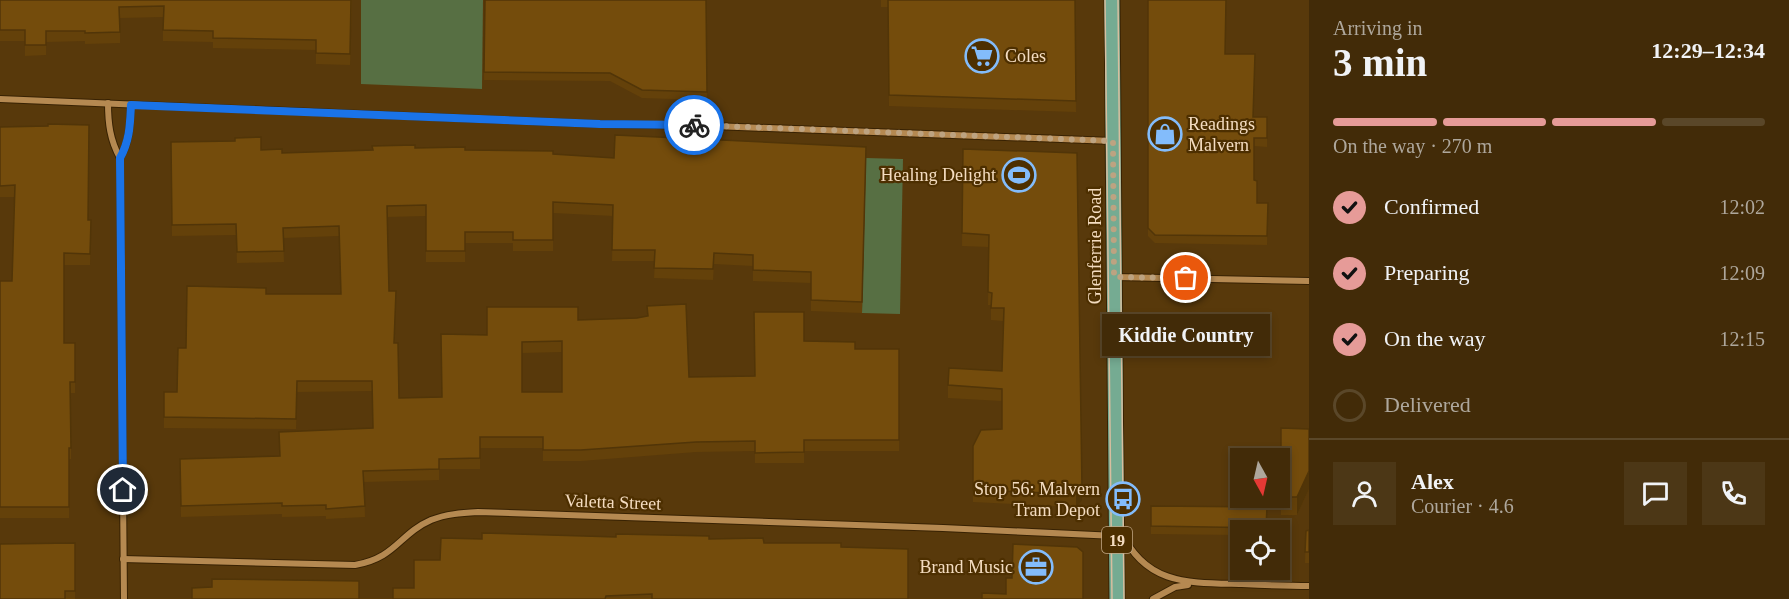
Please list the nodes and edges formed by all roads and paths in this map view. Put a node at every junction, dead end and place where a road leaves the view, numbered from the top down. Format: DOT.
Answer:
graph roads {
  1 [pos="1112,0"];
  2 [pos="0,99"];
  3 [pos="108,103"];
  4 [pos="131,105"];
  5 [pos="1113,141"];
  6 [pos="120,158"];
  7 [pos="1114,277"];
  8 [pos="1309,281"];
  9 [pos="1117,510"];
  10 [pos="1117,536"];
  11 [pos="123,559"];
  12 [pos="1203,584"];
  13 [pos="1309,586"];
  14 [pos="124,599"];
  15 [pos="1117,599"];
  16 [pos="1153,599"];
  1 -- 5 [label="main road, Glenferrie Road / 19"];
  2 -- 3 [label="street"];
  3 -- 4 [label="street"];
  3 -- 6 [label="street"];
  4 -- 5 [label="street"];
  4 -- 6 [label="street"];
  5 -- 7 [label="main road, Glenferrie Road / 19"];
  6 -- 11 [label="street"];
  7 -- 8 [label="street"];
  7 -- 9 [label="main road, Glenferrie Road / 19"];
  9 -- 10 [label="main road, Glenferrie Road / 19"];
  9 -- 12 [label="street"];
  10 -- 11 [label="street, Valetta Street"];
  10 -- 15 [label="main road, Glenferrie Road / 19"];
  11 -- 14 [label="street"];
  12 -- 13 [label="street"];
  12 -- 16 [label="street"];
}
